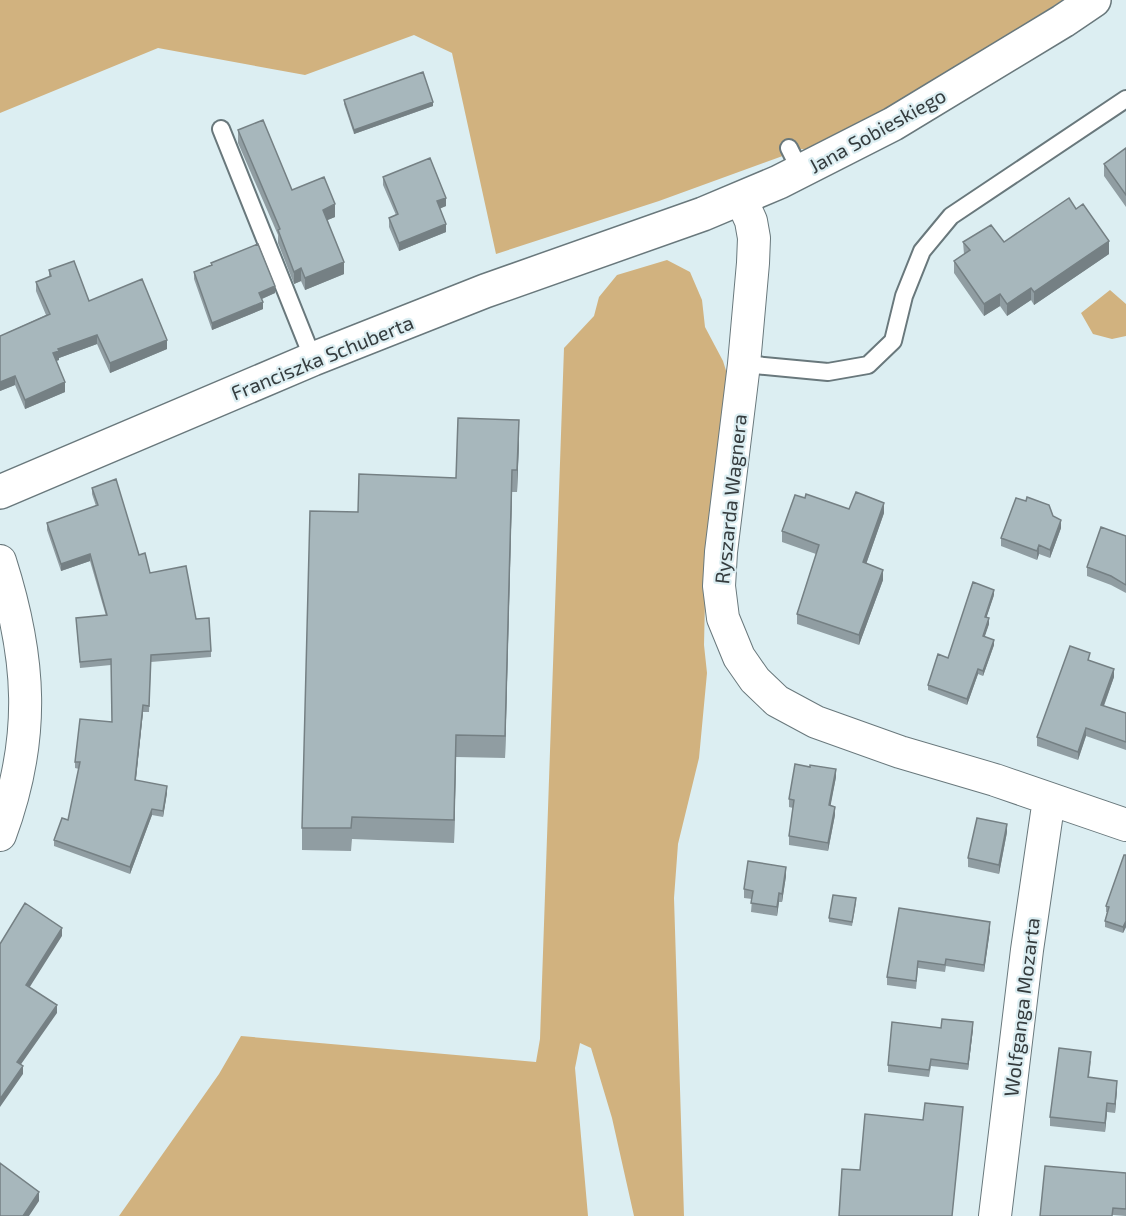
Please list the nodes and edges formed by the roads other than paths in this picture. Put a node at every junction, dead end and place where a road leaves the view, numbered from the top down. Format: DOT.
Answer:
graph roads {
  1 [pos="1094,0"];
  2 [pos="1126,99"];
  3 [pos="221,129"];
  4 [pos="741,199"];
  5 [pos="648,234"];
  6 [pos="313,359"];
  7 [pos="744,364"];
  8 [pos="0,492"];
  9 [pos="0,561"];
  10 [pos="1049,799"];
  11 [pos="1126,825"];
  12 [pos="0,835"];
  13 [pos="995,1216"];
  1 -- 4 [label="main road, Jana Sobieskiego"];
  2 -- 7 [label="lane"];
  3 -- 6 [label="lane"];
  4 -- 5 [label="main road, Jana Sobieskiego"];
  4 -- 7 [label="street, Ryszarda Wagnera"];
  5 -- 6 [label="main road, Franciszka Schuberta"];
  6 -- 8 [label="main road, Franciszka Schuberta"];
  7 -- 10 [label="street, Ryszarda Wagnera"];
  9 -- 12 [label="street"];
  10 -- 11 [label="street, Ryszarda Wagnera"];
  10 -- 13 [label="street, Wolfganga Mozarta"];
}
